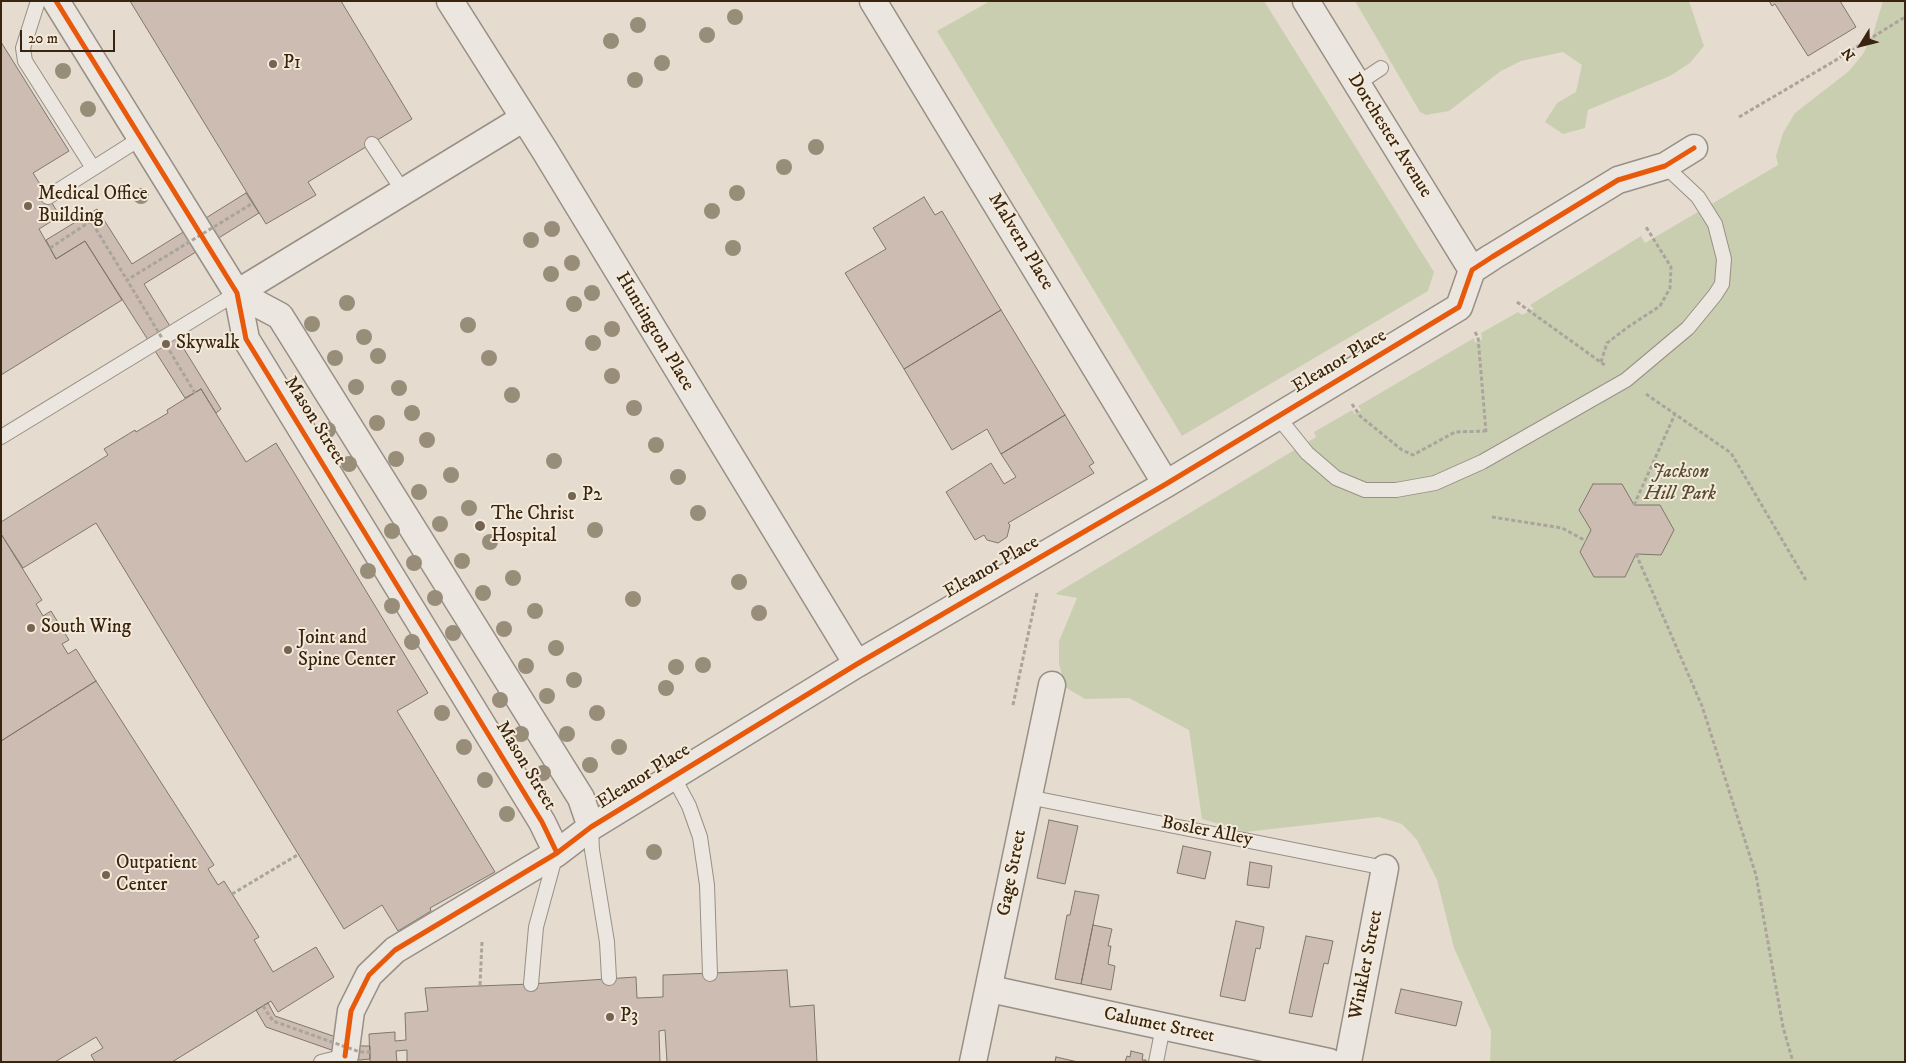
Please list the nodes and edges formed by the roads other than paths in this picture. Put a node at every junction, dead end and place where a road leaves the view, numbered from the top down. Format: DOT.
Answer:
graph roads {
  1 [pos="38,1"];
  2 [pos="56,1"];
  3 [pos="450,1"];
  4 [pos="873,1"];
  5 [pos="1306,1"];
  6 [pos="1381,68"];
  7 [pos="1357,84"];
  8 [pos="524,118"];
  9 [pos="141,138"];
  10 [pos="372,144"];
  11 [pos="1694,148"];
  12 [pos="1665,166"];
  13 [pos="93,168"];
  14 [pos="403,191"];
  15 [pos="48,197"];
  16 [pos="1472,270"];
  17 [pos="237,294"];
  18 [pos="1278,417"];
  19 [pos="1,437"];
  20 [pos="1166,484"];
  21 [pos="857,664"];
  22 [pos="1052,685"];
  23 [pos="672,776"];
  24 [pos="1028,797"];
  25 [pos="591,827"];
  26 [pos="557,853"];
  27 [pos="1385,868"];
  28 [pos="710,974"];
  29 [pos="609,978"];
  30 [pos="531,984"];
  31 [pos="990,989"];
  32 [pos="1163,1027"];
  33 [pos="346,1058"];
  34 [pos="973,1062"];
  35 [pos="1156,1062"];
  36 [pos="1329,1062"];
  37 [pos="1348,1062"];
  1 -- 13 [label="lane"];
  2 -- 9 [label="street, Mason Street"];
  3 -- 8 [label="street, Huntington Place"];
  4 -- 20 [label="street, Malvern Place"];
  5 -- 7 [label="street, Dorchester Avenue"];
  6 -- 7 [label="lane"];
  7 -- 16 [label="street, Dorchester Avenue"];
  8 -- 14 [label="street"];
  8 -- 21 [label="street, Huntington Place"];
  9 -- 13 [label="lane"];
  9 -- 17 [label="street, Mason Street"];
  10 -- 14 [label="lane"];
  11 -- 12 [label="street"];
  12 -- 16 [label="street"];
  12 -- 18 [label="lane"];
  13 -- 15 [label="lane"];
  14 -- 17 [label="street"];
  16 -- 18 [label="street, Eleanor Place"];
  17 -- 19 [label="lane"];
  17 -- 25 [label="street, Mason Street"];
  17 -- 26 [label="street, Mason Street"];
  18 -- 20 [label="street, Eleanor Place"];
  20 -- 21 [label="street, Eleanor Place"];
  21 -- 23 [label="street, Eleanor Place"];
  22 -- 24 [label="street, Gage Street"];
  23 -- 25 [label="street, Eleanor Place"];
  23 -- 28 [label="lane"];
  24 -- 27 [label="lane, Bosler Alley"];
  24 -- 31 [label="street, Gage Street"];
  25 -- 26 [label="street, Eleanor Place"];
  25 -- 29 [label="lane"];
  26 -- 30 [label="lane"];
  26 -- 33 [label="street, Eleanor Place"];
  27 -- 37 [label="street, Winkler Street"];
  31 -- 32 [label="street, Calumet Street"];
  31 -- 34 [label="street, Gage Street"];
  32 -- 35 [label="lane"];
  32 -- 36 [label="street, Calumet Street"];
}
